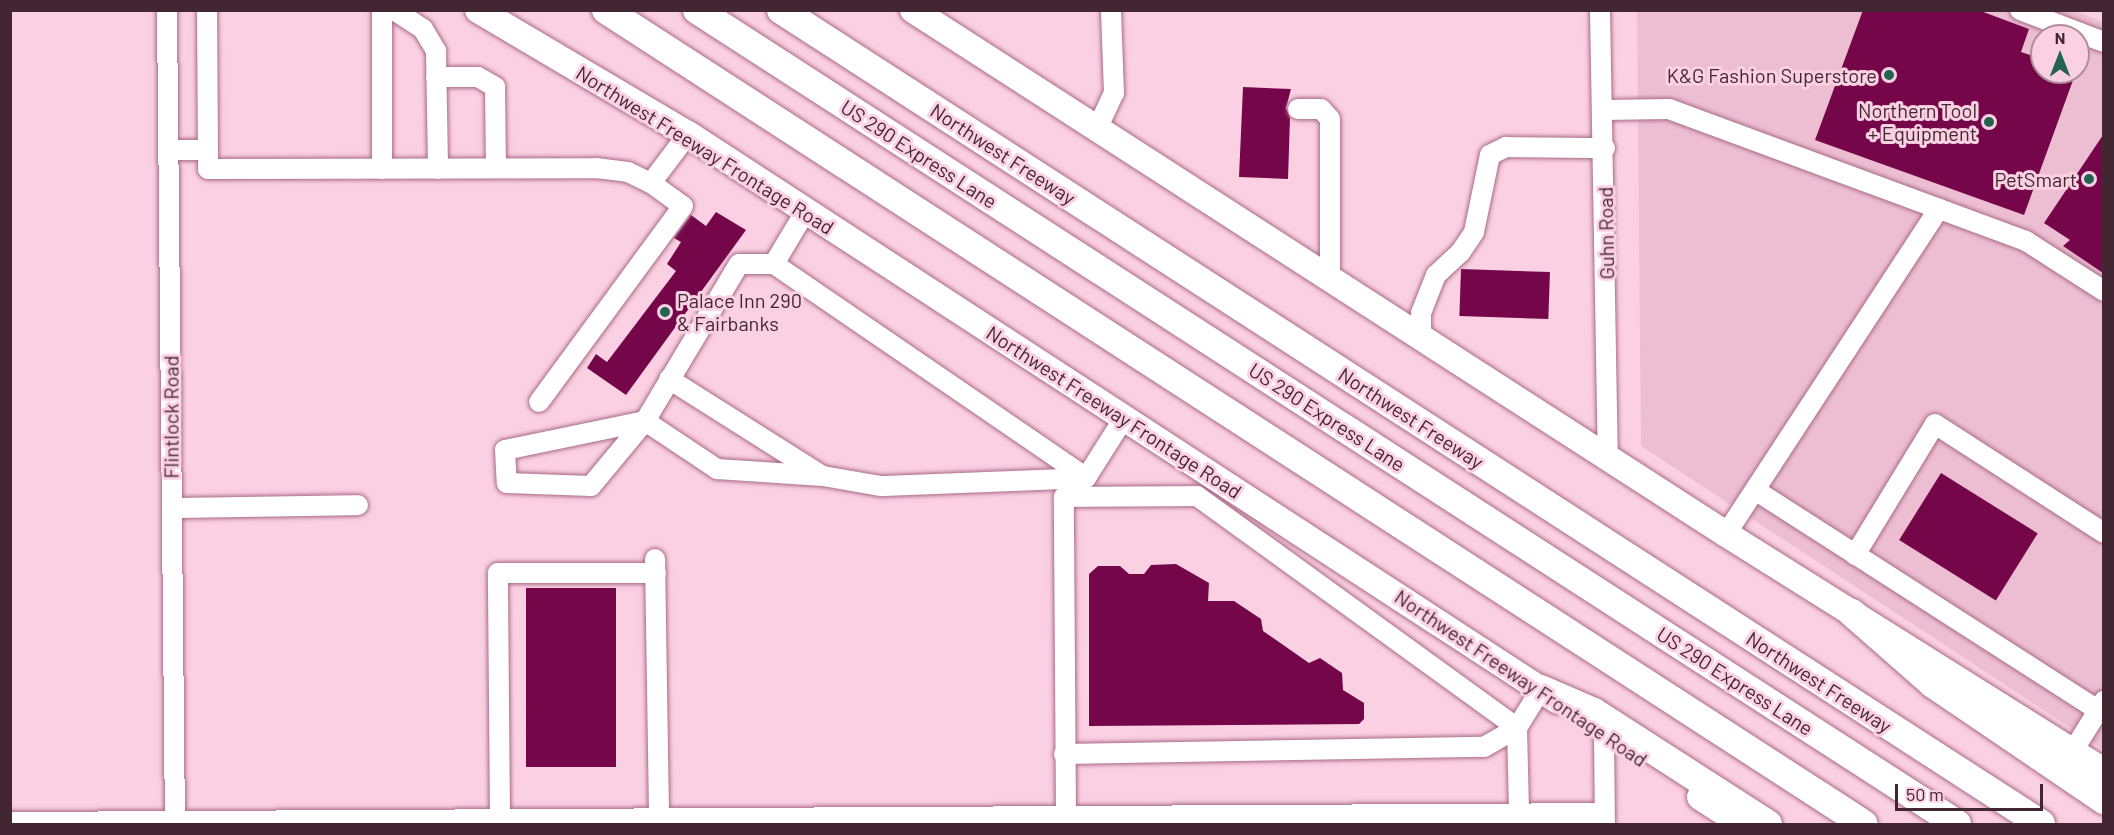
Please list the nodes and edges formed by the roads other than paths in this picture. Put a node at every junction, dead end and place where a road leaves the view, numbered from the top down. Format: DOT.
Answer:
graph roads {
  1 [pos="167,10"];
  2 [pos="207,10"];
  3 [pos="382,10"];
  4 [pos="393,10"];
  5 [pos="478,10"];
  6 [pos="606,10"];
  7 [pos="697,10"];
  8 [pos="781,10"];
  9 [pos="913,10"];
  10 [pos="1111,10"];
  11 [pos="1600,10"];
  12 [pos="2020,10"];
  13 [pos="2103,42"];
  14 [pos="436,77"];
  15 [pos="1298,109"];
  16 [pos="1604,111"];
  17 [pos="1097,129"];
  18 [pos="688,134"];
  19 [pos="1605,148"];
  20 [pos="170,150"];
  21 [pos="208,150"];
  22 [pos="382,168"];
  23 [pos="438,168"];
  24 [pos="496,168"];
  25 [pos="651,183"];
  26 [pos="1939,209"];
  27 [pos="805,212"];
  28 [pos="774,264"];
  29 [pos="1330,278"];
  30 [pos="2103,291"];
  31 [pos="1421,337"];
  32 [pos="669,379"];
  33 [pos="539,402"];
  34 [pos="1124,418"];
  35 [pos="645,421"];
  36 [pos="1608,456"];
  37 [pos="823,476"];
  38 [pos="1086,478"];
  39 [pos="1223,482"];
  40 [pos="1755,490"];
  41 [pos="1197,496"];
  42 [pos="358,505"];
  43 [pos="172,508"];
  44 [pos="2103,533"];
  45 [pos="1726,534"];
  46 [pos="1855,555"];
  47 [pos="1852,613"];
  48 [pos="1541,689"];
  49 [pos="2101,708"];
  50 [pos="1517,728"];
  51 [pos="1604,734"];
  52 [pos="2073,751"];
  53 [pos="1064,754"];
  54 [pos="2103,771"];
  55 [pos="2103,800"];
  56 [pos="1519,812"];
  57 [pos="1066,814"];
  58 [pos="658,818"];
  59 [pos="500,819"];
  60 [pos="1242,819"];
  61 [pos="1604,819"];
  62 [pos="838,820"];
  63 [pos="10,822"];
  64 [pos="175,823"];
  65 [pos="1742,825"];
  66 [pos="1768,825"];
  67 [pos="1864,825"];
  68 [pos="1957,825"];
  69 [pos="2040,825"];
  1 -- 20 [label="street, Flintlock Road"];
  2 -- 21 [label="street"];
  3 -- 22 [label="street"];
  4 -- 14 [label="street"];
  5 -- 18 [label="main road, Northwest Freeway Frontage Road"];
  6 -- 67 [label="highway"];
  7 -- 68 [label="highway, US 290 Express Lane"];
  8 -- 69 [label="highway, Northwest Freeway"];
  9 -- 17 [label="main road"];
  10 -- 17 [label="street"];
  11 -- 16 [label="street, Guhn Road"];
  12 -- 13 [label="street"];
  14 -- 23 [label="street"];
  14 -- 24 [label="street"];
  15 -- 29 [label="street"];
  16 -- 19 [label="street, Guhn Road"];
  16 -- 26 [label="street"];
  17 -- 29 [label="main road"];
  18 -- 25 [label="street"];
  18 -- 27 [label="main road, Northwest Freeway Frontage Road"];
  19 -- 31 [label="street"];
  19 -- 36 [label="street, Guhn Road"];
  20 -- 21 [label="street"];
  20 -- 43 [label="street, Flintlock Road"];
  21 -- 22 [label="street"];
  22 -- 23 [label="street"];
  23 -- 24 [label="street"];
  24 -- 25 [label="street"];
  25 -- 33 [label="street"];
  26 -- 30 [label="street"];
  26 -- 40 [label="street"];
  27 -- 28 [label="street"];
  27 -- 34 [label="main road, Northwest Freeway Frontage Road"];
  28 -- 32 [label="street"];
  28 -- 38 [label="street"];
  29 -- 31 [label="main road"];
  31 -- 36 [label="main road"];
  32 -- 35 [label="street"];
  32 -- 37 [label="street"];
  34 -- 38 [label="street"];
  34 -- 39 [label="main road, Northwest Freeway Frontage Road"];
  35 -- 35 [label="street"];
  35 -- 37 [label="street"];
  36 -- 45 [label="main road"];
  37 -- 38 [label="street"];
  39 -- 41 [label="street"];
  39 -- 48 [label="main road, Northwest Freeway Frontage Road"];
  40 -- 45 [label="street"];
  40 -- 46 [label="street"];
  41 -- 50 [label="street"];
  41 -- 53 [label="street"];
  42 -- 43 [label="street"];
  43 -- 64 [label="street, Flintlock Road"];
  44 -- 46 [label="street"];
  45 -- 47 [label="main road"];
  46 -- 49 [label="street"];
  47 -- 52 [label="main road"];
  47 -- 55 [label="highway"];
  48 -- 50 [label="street"];
  48 -- 51 [label="main road, Northwest Freeway Frontage Road"];
  48 -- 66 [label="highway"];
  49 -- 52 [label="street"];
  50 -- 53 [label="street"];
  50 -- 56 [label="street"];
  51 -- 61 [label="street"];
  51 -- 65 [label="main road, Northwest Freeway Frontage Road"];
  52 -- 54 [label="main road"];
  53 -- 57 [label="street"];
  56 -- 60 [label="street"];
  56 -- 61 [label="street"];
  57 -- 60 [label="street"];
  57 -- 62 [label="street"];
  58 -- 59 [label="street"];
  58 -- 59 [label="street"];
  58 -- 62 [label="street"];
  59 -- 64 [label="street"];
  63 -- 64 [label="street"];
}
